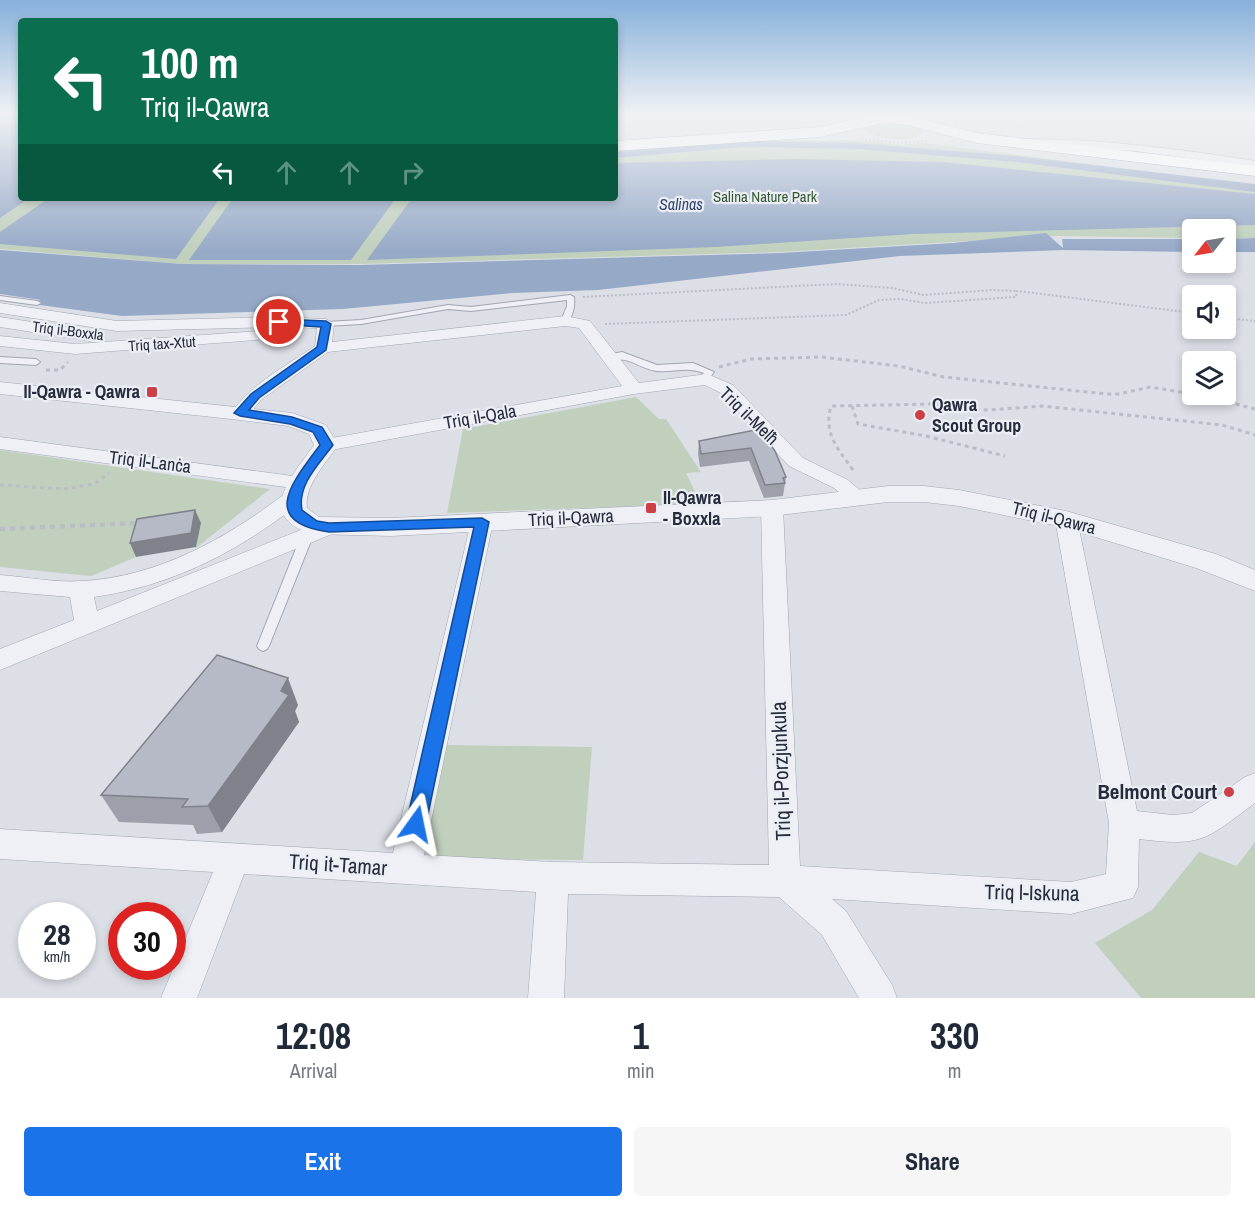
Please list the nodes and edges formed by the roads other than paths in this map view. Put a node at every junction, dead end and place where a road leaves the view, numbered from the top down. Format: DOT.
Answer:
graph roads {
  1 [pos="1107,160"];
  2 [pos="1158,160"];
  3 [pos="1225,160"];
  4 [pos="1255,164"];
  5 [pos="1255,171"];
  6 [pos="1255,175"];
  7 [pos="0,298"];
  8 [pos="37,303"];
  9 [pos="0,308"];
  10 [pos="565,321"];
  11 [pos="0,322"];
  12 [pos="279,322"];
  13 [pos="324,334"];
  14 [pos="0,341"];
  15 [pos="610,357"];
  16 [pos="0,360"];
  17 [pos="36,362"];
  18 [pos="709,375"];
  19 [pos="0,388"];
  20 [pos="634,389"];
  21 [pos="240,413"];
  22 [pos="0,443"];
  23 [pos="326,445"];
  24 [pos="296,490"];
  25 [pos="850,491"];
  26 [pos="772,508"];
  27 [pos="1066,519"];
  28 [pos="482,522"];
  29 [pos="318,532"];
  30 [pos="1255,581"];
  31 [pos="0,583"];
  32 [pos="81,590"];
  33 [pos="87,626"];
  34 [pos="263,646"];
  35 [pos="0,660"];
  36 [pos="1255,786"];
  37 [pos="1124,823"];
  38 [pos="0,844"];
  39 [pos="235,857"];
  40 [pos="405,870"];
  41 [pos="554,879"];
  42 [pos="784,881"];
  43 [pos="178,998"];
  44 [pos="546,998"];
  45 [pos="879,998"];
  1 -- 6 [label="highway"];
  2 -- 5 [label="highway"];
  3 -- 4 [label="street"];
  7 -- 8 [label="lane"];
  9 -- 12 [label="street, Triq il-Boxxla"];
  10 -- 13 [label="street, Triq tax-Xtut"];
  10 -- 13 [label="lane"];
  10 -- 15 [label="street, Triq tax-Xtut"];
  11 -- 12 [label="street, Triq il-Boxxla"];
  12 -- 13 [label="street, Triq il-Boxxla"];
  13 -- 14 [label="street, Triq tax-Xtut"];
  13 -- 21 [label="street"];
  15 -- 18 [label="lane"];
  15 -- 20 [label="street"];
  16 -- 17 [label="lane"];
  18 -- 20 [label="street, Triq il-Melħ"];
  18 -- 25 [label="street, Triq il-Melħ"];
  19 -- 21 [label="street"];
  20 -- 23 [label="street, Triq il-Qala"];
  21 -- 23 [label="street"];
  22 -- 24 [label="street, Triq il-Lanċa"];
  23 -- 24 [label="street"];
  24 -- 29 [label="street, Triq il-Qawra"];
  24 -- 32 [label="street"];
  25 -- 26 [label="street, Triq il-Qawra"];
  25 -- 27 [label="street, Triq il-Qawra"];
  26 -- 28 [label="street, Triq il-Qawra"];
  26 -- 42 [label="street, Triq il-Porzjunkula"];
  27 -- 30 [label="street, Triq il-Qawra"];
  27 -- 37 [label="street, Triq l-Iskuna"];
  28 -- 29 [label="street, Triq il-Qawra"];
  28 -- 40 [label="street"];
  29 -- 33 [label="street"];
  29 -- 34 [label="lane"];
  31 -- 32 [label="street"];
  32 -- 33 [label="street"];
  33 -- 35 [label="street"];
  36 -- 37 [label="street"];
  37 -- 42 [label="street, Triq l-Iskuna"];
  38 -- 39 [label="street, Triq it-Tamar"];
  39 -- 40 [label="street, Triq it-Tamar"];
  39 -- 43 [label="street"];
  40 -- 41 [label="street, Triq it-Tamar"];
  41 -- 42 [label="street, Triq it-Tamar"];
  41 -- 44 [label="street"];
  42 -- 45 [label="street"];
}
